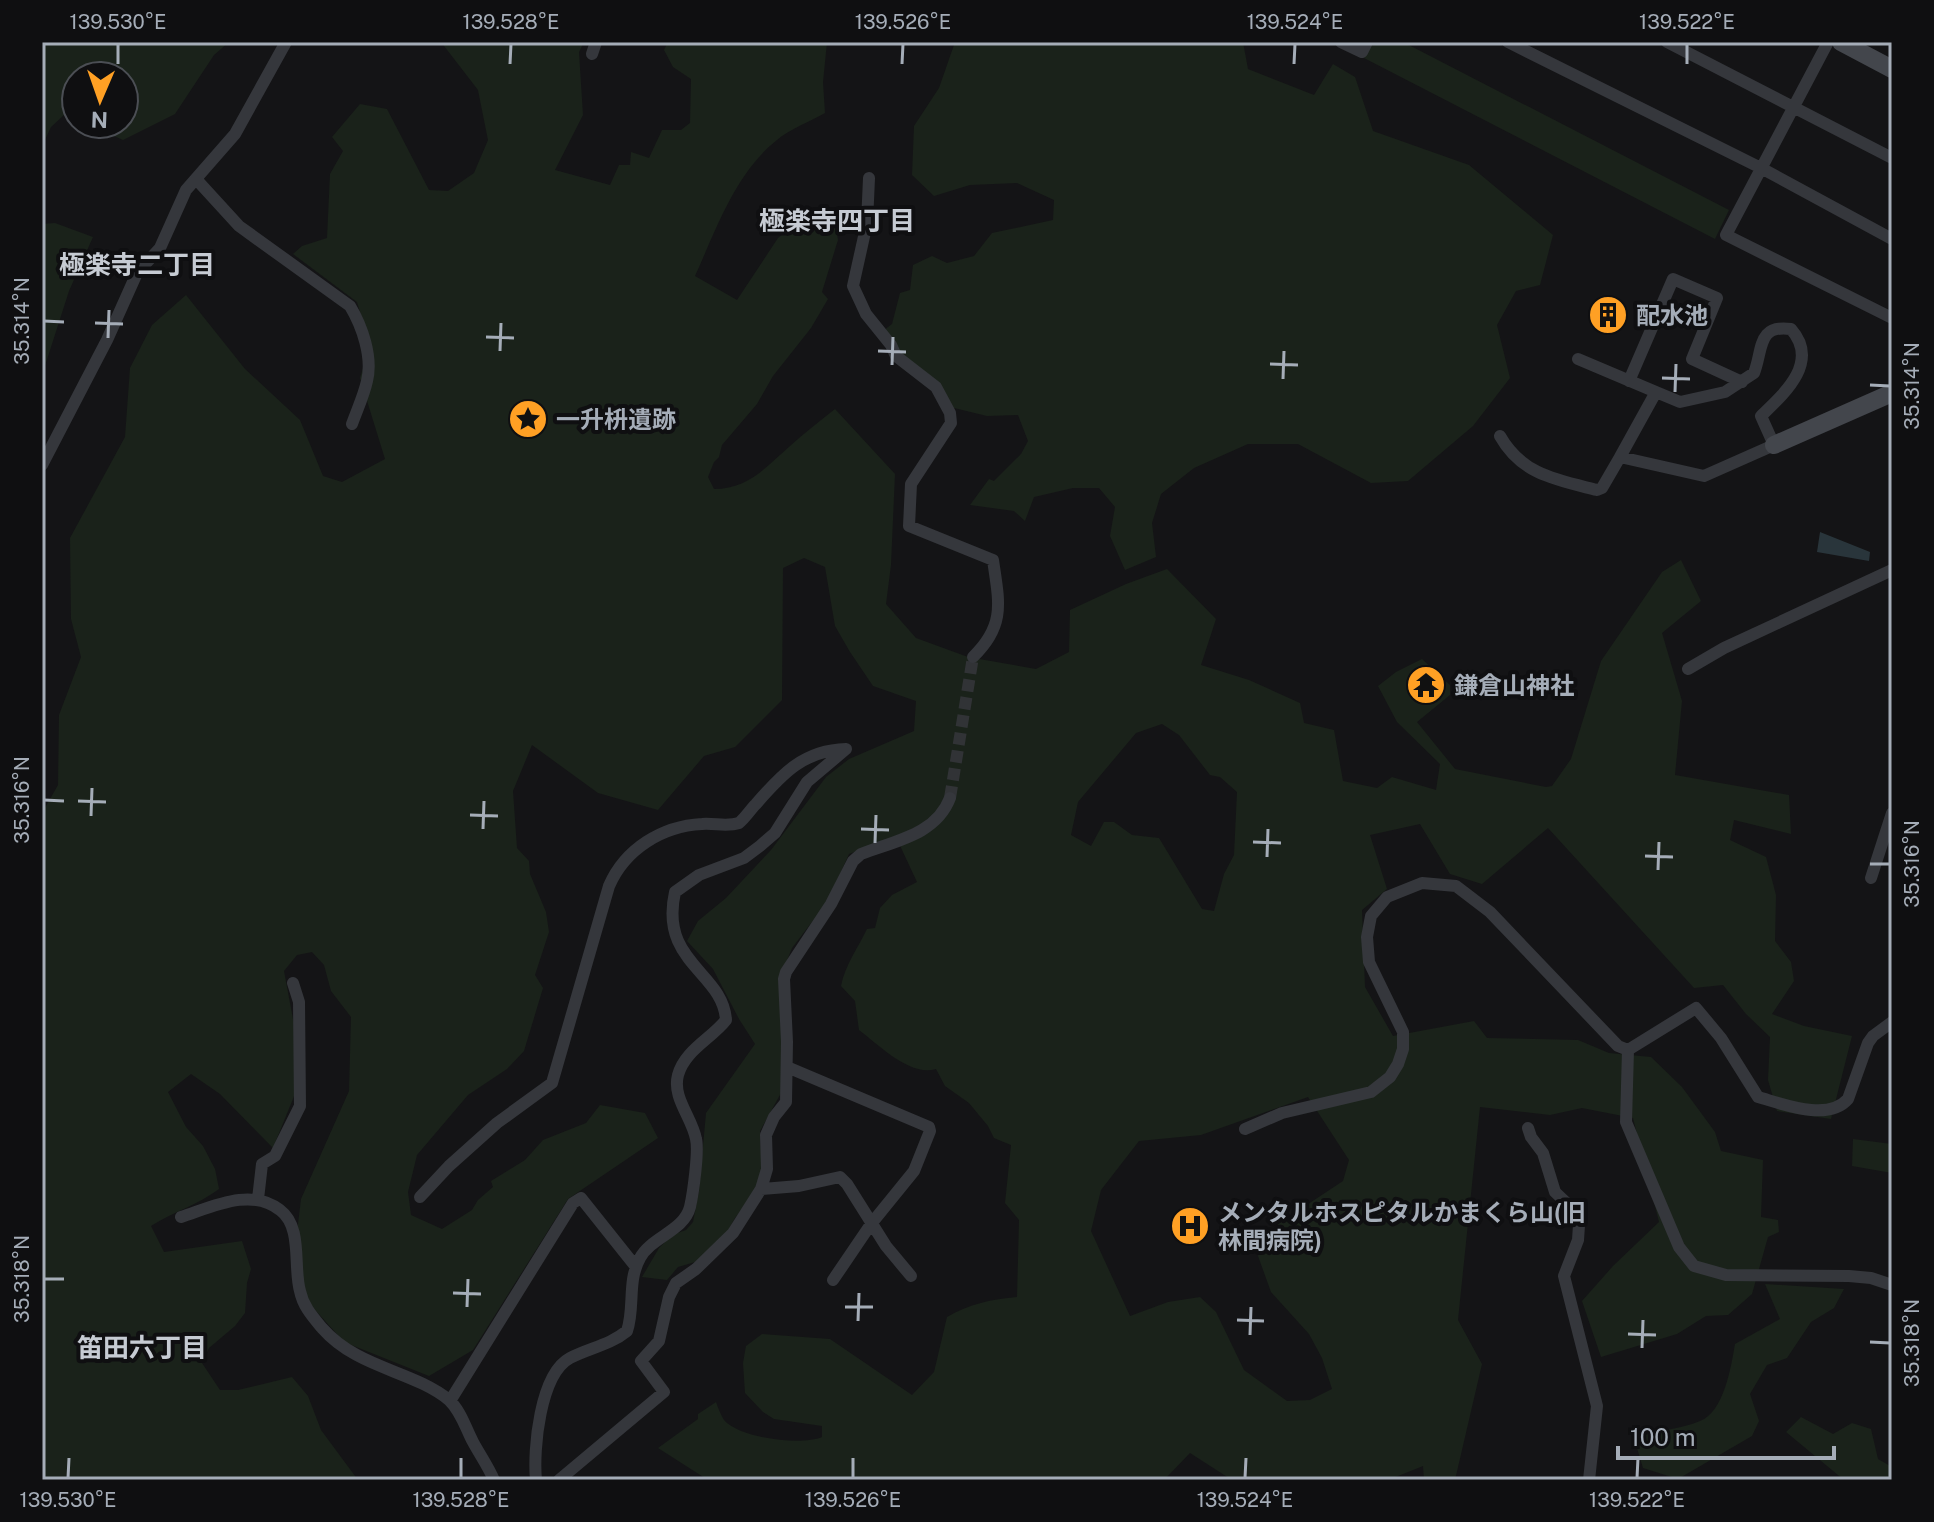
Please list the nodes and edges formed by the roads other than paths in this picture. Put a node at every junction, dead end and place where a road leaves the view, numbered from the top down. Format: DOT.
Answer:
graph roads {
  1 [pos="286,42"];
  2 [pos="1341,42"];
  3 [pos="1367,42"];
  4 [pos="1508,42"];
  5 [pos="1667,42"];
  6 [pos="1828,42"];
  7 [pos="1841,42"];
  8 [pos="1523,45"];
  9 [pos="1892,69"];
  10 [pos="1793,107"];
  11 [pos="1892,158"];
  12 [pos="1761,168"];
  13 [pos="869,178"];
  14 [pos="196,179"];
  15 [pos="1892,239"];
  16 [pos="1892,318"];
  17 [pos="1578,359"];
  18 [pos="1629,381"];
  19 [pos="1742,382"];
  20 [pos="1656,392"];
  21 [pos="1892,393"];
  22 [pos="352,424"];
  23 [pos="1500,436"];
  24 [pos="1774,445"];
  25 [pos="1620,457"];
  26 [pos="42,465"];
  27 [pos="1892,570"];
  28 [pos="973,657"];
  29 [pos="1688,669"];
  30 [pos="950,798"];
  31 [pos="1892,813"];
  32 [pos="1871,878"];
  33 [pos="293,983"];
  34 [pos="1892,1022"];
  35 [pos="1628,1050"];
  36 [pos="787,1067"];
  37 [pos="1528,1128"];
  38 [pos="1245,1129"];
  39 [pos="761,1189"];
  40 [pos="420,1197"];
  41 [pos="258,1199"];
  42 [pos="181,1217"];
  43 [pos="871,1224"];
  44 [pos="636,1267"];
  45 [pos="911,1276"];
  46 [pos="833,1280"];
  47 [pos="1892,1285"];
  48 [pos="450,1401"];
  49 [pos="494,1480"];
  50 [pos="536,1480"];
  51 [pos="559,1480"];
  52 [pos="1589,1480"];
  1 -- 14 [label="street"];
  2 -- 3 [label="street"];
  4 -- 8 [label="street"];
  5 -- 10 [label="street"];
  6 -- 10 [label="street"];
  7 -- 9 [label="street"];
  8 -- 12 [label="street"];
  10 -- 11 [label="street"];
  10 -- 12 [label="street"];
  12 -- 15 [label="street"];
  12 -- 16 [label="street"];
  13 -- 28 [label="street"];
  14 -- 22 [label="street"];
  14 -- 26 [label="street"];
  17 -- 18 [label="street"];
  18 -- 19 [label="street"];
  18 -- 20 [label="street"];
  19 -- 20 [label="street"];
  19 -- 24 [label="street"];
  20 -- 25 [label="street"];
  21 -- 24 [label="street"];
  23 -- 25 [label="street"];
  24 -- 25 [label="street"];
  27 -- 29 [label="street"];
  30 -- 36 [label="street"];
  31 -- 32 [label="street"];
  33 -- 41 [label="street"];
  34 -- 35 [label="street"];
  35 -- 38 [label="street"];
  35 -- 47 [label="street"];
  36 -- 39 [label="street"];
  36 -- 43 [label="street"];
  37 -- 52 [label="street"];
  39 -- 43 [label="street"];
  39 -- 51 [label="street"];
  40 -- 44 [label="street"];
  41 -- 42 [label="street"];
  41 -- 48 [label="street"];
  43 -- 45 [label="street"];
  43 -- 46 [label="street"];
  44 -- 48 [label="street"];
  44 -- 50 [label="street"];
  48 -- 49 [label="street"];
}
